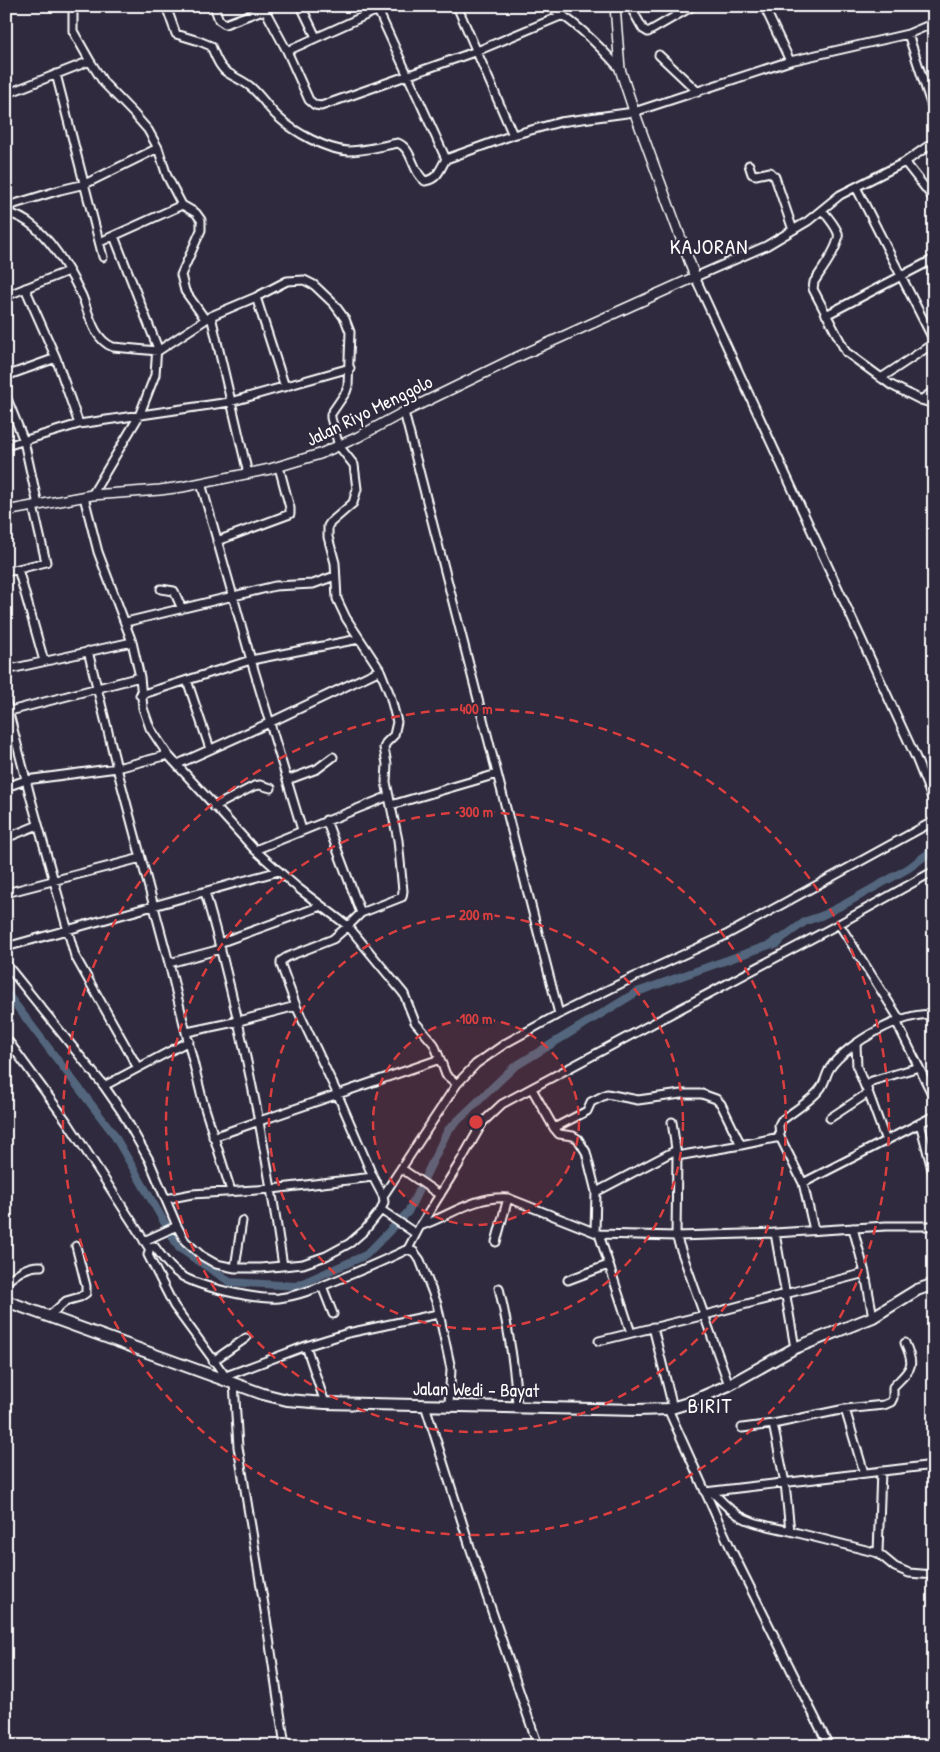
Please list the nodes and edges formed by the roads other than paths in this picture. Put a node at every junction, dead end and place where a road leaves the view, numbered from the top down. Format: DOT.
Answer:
graph roads {
  1 [pos="74,6"];
  2 [pos="166,6"];
  3 [pos="214,6"];
  4 [pos="301,6"];
  5 [pos="458,6"];
  6 [pos="548,6"];
  7 [pos="615,6"];
  8 [pos="630,6"];
  9 [pos="693,6"];
  10 [pos="764,6"];
  11 [pos="380,7"];
  12 [pos="563,15"];
  13 [pos="934,24"];
  14 [pos="316,38"];
  15 [pos="909,38"];
  16 [pos="287,51"];
  17 [pos="477,52"];
  18 [pos="659,55"];
  19 [pos="790,60"];
  20 [pos="90,61"];
  21 [pos="620,68"];
  22 [pos="56,74"];
  23 [pos="407,75"];
  24 [pos="698,92"];
  25 [pos="6,94"];
  26 [pos="632,107"];
  27 [pos="934,113"];
  28 [pos="513,135"];
  29 [pos="934,142"];
  30 [pos="158,148"];
  31 [pos="446,159"];
  32 [pos="905,162"];
  33 [pos="749,165"];
  34 [pos="85,184"];
  35 [pos="856,187"];
  36 [pos="934,200"];
  37 [pos="182,205"];
  38 [pos="7,209"];
  39 [pos="822,210"];
  40 [pos="793,230"];
  41 [pos="114,236"];
  42 [pos="100,242"];
  43 [pos="104,257"];
  44 [pos="934,259"];
  45 [pos="68,271"];
  46 [pos="900,276"];
  47 [pos="695,277"];
  48 [pos="25,288"];
  49 [pos="6,296"];
  50 [pos="256,297"];
  51 [pos="826,315"];
  52 [pos="208,318"];
  53 [pos="934,342"];
  54 [pos="156,352"];
  55 [pos="56,358"];
  56 [pos="350,368"];
  57 [pos="6,376"];
  58 [pos="881,378"];
  59 [pos="285,387"];
  60 [pos="934,391"];
  61 [pos="6,396"];
  62 [pos="921,400"];
  63 [pos="230,402"];
  64 [pos="934,404"];
  65 [pos="404,412"];
  66 [pos="139,416"];
  67 [pos="79,424"];
  68 [pos="24,441"];
  69 [pos="6,446"];
  70 [pos="339,446"];
  71 [pos="279,467"];
  72 [pos="248,474"];
  73 [pos="201,483"];
  74 [pos="88,496"];
  75 [pos="36,505"];
  76 [pos="6,511"];
  77 [pos="217,541"];
  78 [pos="18,569"];
  79 [pos="6,572"];
  80 [pos="335,576"];
  81 [pos="161,588"];
  82 [pos="233,595"];
  83 [pos="182,608"];
  84 [pos="126,622"];
  85 [pos="359,639"];
  86 [pos="132,642"];
  87 [pos="88,651"];
  88 [pos="251,660"];
  89 [pos="44,661"];
  90 [pos="6,670"];
  91 [pos="380,670"];
  92 [pos="140,677"];
  93 [pos="187,680"];
  94 [pos="96,689"];
  95 [pos="140,695"];
  96 [pos="6,702"];
  97 [pos="10,711"];
  98 [pos="269,723"];
  99 [pos="210,749"];
  100 [pos="168,755"];
  101 [pos="333,757"];
  102 [pos="178,764"];
  103 [pos="117,768"];
  104 [pos="497,774"];
  105 [pos="26,780"];
  106 [pos="287,780"];
  107 [pos="6,787"];
  108 [pos="271,788"];
  109 [pos="390,796"];
  110 [pos="934,803"];
  111 [pos="391,805"];
  112 [pos="214,807"];
  113 [pos="326,820"];
  114 [pos="934,822"];
  115 [pos="38,825"];
  116 [pos="302,830"];
  117 [pos="6,838"];
  118 [pos="255,850"];
  119 [pos="141,858"];
  120 [pos="279,871"];
  121 [pos="934,871"];
  122 [pos="53,881"];
  123 [pos="205,892"];
  124 [pos="6,893"];
  125 [pos="321,906"];
  126 [pos="154,907"];
  127 [pos="361,913"];
  128 [pos="839,924"];
  129 [pos="348,926"];
  130 [pos="66,930"];
  131 [pos="220,946"];
  132 [pos="6,947"];
  133 [pos="169,963"];
  134 [pos="6,964"];
  135 [pos="296,1006"];
  136 [pos="559,1014"];
  137 [pos="934,1015"];
  138 [pos="239,1021"];
  139 [pos="898,1021"];
  140 [pos="187,1032"];
  141 [pos="6,1038"];
  142 [pos="188,1041"];
  143 [pos="856,1044"];
  144 [pos="440,1059"];
  145 [pos="919,1067"];
  146 [pos="138,1068"];
  147 [pos="457,1084"];
  148 [pos="104,1086"];
  149 [pos="532,1089"];
  150 [pos="867,1091"];
  151 [pos="337,1093"];
  152 [pos="934,1098"];
  153 [pos="934,1116"];
  154 [pos="830,1118"];
  155 [pos="258,1121"];
  156 [pos="672,1122"];
  157 [pos="920,1123"];
  158 [pos="554,1128"];
  159 [pos="213,1137"];
  160 [pos="780,1137"];
  161 [pos="886,1141"];
  162 [pos="741,1146"];
  163 [pos="676,1153"];
  164 [pos="403,1170"];
  165 [pos="373,1177"];
  166 [pos="934,1177"];
  167 [pos="803,1182"];
  168 [pos="272,1189"];
  169 [pos="231,1191"];
  170 [pos="596,1192"];
  171 [pos="439,1194"];
  172 [pos="384,1196"];
  173 [pos="166,1198"];
  174 [pos="508,1198"];
  175 [pos="383,1211"];
  176 [pos="242,1221"];
  177 [pos="176,1226"];
  178 [pos="420,1226"];
  179 [pos="934,1226"];
  180 [pos="853,1228"];
  181 [pos="814,1230"];
  182 [pos="414,1232"];
  183 [pos="597,1233"];
  184 [pos="775,1233"];
  185 [pos="676,1236"];
  186 [pos="144,1241"];
  187 [pos="496,1242"];
  188 [pos="76,1246"];
  189 [pos="149,1248"];
  190 [pos="408,1249"];
  191 [pos="608,1265"];
  192 [pos="41,1266"];
  193 [pos="283,1266"];
  194 [pos="235,1268"];
  195 [pos="865,1273"];
  196 [pos="568,1280"];
  197 [pos="6,1282"];
  198 [pos="934,1284"];
  199 [pos="322,1286"];
  200 [pos="499,1288"];
  201 [pos="786,1293"];
  202 [pos="6,1301"];
  203 [pos="333,1314"];
  204 [pos="438,1314"];
  205 [pos="705,1315"];
  206 [pos="49,1316"];
  207 [pos="873,1317"];
  208 [pos="653,1327"];
  209 [pos="631,1333"];
  210 [pos="246,1338"];
  211 [pos="599,1341"];
  212 [pos="905,1343"];
  213 [pos="306,1346"];
  214 [pos="795,1348"];
  215 [pos="213,1361"];
  216 [pos="230,1380"];
  217 [pos="729,1385"];
  218 [pos="325,1403"];
  219 [pos="424,1405"];
  220 [pos="449,1405"];
  221 [pos="517,1406"];
  222 [pos="670,1408"];
  223 [pos="845,1409"];
  224 [pos="773,1424"];
  225 [pos="742,1428"];
  226 [pos="933,1467"];
  227 [pos="881,1471"];
  228 [pos="864,1473"];
  229 [pos="785,1483"];
  230 [pos="709,1492"];
  231 [pos="790,1530"];
  232 [pos="878,1553"];
  233 [pos="934,1575"];
  234 [pos="285,1746"];
  235 [pos="538,1746"];
  236 [pos="829,1746"];
  1 -- 20 [label="street"];
  2 -- 31 [label="street"];
  3 -- 16 [label="street"];
  4 -- 14 [label="street"];
  5 -- 17 [label="street"];
  6 -- 12 [label="street"];
  7 -- 21 [label="street"];
  8 -- 9 [label="street"];
  10 -- 19 [label="street"];
  11 -- 14 [label="street"];
  11 -- 23 [label="street"];
  12 -- 17 [label="street"];
  12 -- 21 [label="street"];
  13 -- 15 [label="street"];
  14 -- 16 [label="street"];
  15 -- 19 [label="street"];
  15 -- 27 [label="street"];
  16 -- 23 [label="street"];
  17 -- 23 [label="street"];
  17 -- 28 [label="street"];
  18 -- 24 [label="street"];
  19 -- 24 [label="street"];
  20 -- 22 [label="street"];
  20 -- 30 [label="street"];
  21 -- 26 [label="street"];
  22 -- 25 [label="street"];
  22 -- 34 [label="street"];
  23 -- 31 [label="street"];
  24 -- 26 [label="street"];
  26 -- 28 [label="street"];
  26 -- 47 [label="street"];
  28 -- 31 [label="street"];
  29 -- 32 [label="street"];
  30 -- 34 [label="street"];
  30 -- 37 [label="street"];
  32 -- 35 [label="street"];
  32 -- 36 [label="street"];
  33 -- 40 [label="street"];
  34 -- 38 [label="street"];
  34 -- 42 [label="street"];
  35 -- 39 [label="street"];
  35 -- 46 [label="street"];
  37 -- 41 [label="street"];
  37 -- 52 [label="street"];
  38 -- 45 [label="street"];
  39 -- 40 [label="street"];
  39 -- 51 [label="street"];
  40 -- 47 [label="street"];
  41 -- 42 [label="street"];
  41 -- 54 [label="street"];
  42 -- 43 [label="street"];
  44 -- 46 [label="street"];
  45 -- 48 [label="street"];
  45 -- 54 [label="street"];
  46 -- 51 [label="street"];
  46 -- 53 [label="street"];
  47 -- 65 [label="street, Jalan Riyo Menggolo"];
  47 -- 110 [label="street"];
  48 -- 49 [label="street"];
  48 -- 55 [label="street"];
  50 -- 52 [label="street"];
  50 -- 56 [label="street"];
  50 -- 59 [label="street"];
  51 -- 58 [label="street"];
  52 -- 54 [label="street"];
  52 -- 63 [label="street"];
  53 -- 58 [label="street"];
  54 -- 66 [label="street"];
  55 -- 57 [label="street"];
  55 -- 67 [label="street"];
  56 -- 59 [label="street"];
  56 -- 70 [label="street"];
  58 -- 62 [label="street"];
  59 -- 63 [label="street"];
  60 -- 62 [label="street"];
  61 -- 68 [label="street"];
  62 -- 64 [label="street"];
  63 -- 66 [label="street"];
  63 -- 72 [label="street"];
  65 -- 70 [label="street, Jalan Riyo Menggolo"];
  65 -- 104 [label="street"];
  66 -- 67 [label="street"];
  66 -- 74 [label="street"];
  67 -- 68 [label="street"];
  68 -- 69 [label="street"];
  68 -- 75 [label="street"];
  70 -- 71 [label="street, Jalan Riyo Menggolo"];
  70 -- 80 [label="street"];
  71 -- 72 [label="street, Jalan Riyo Menggolo"];
  71 -- 77 [label="street"];
  72 -- 73 [label="street, Jalan Riyo Menggolo"];
  73 -- 74 [label="street, Jalan Riyo Menggolo"];
  73 -- 77 [label="street"];
  74 -- 75 [label="street, Jalan Riyo Menggolo"];
  74 -- 84 [label="street"];
  75 -- 76 [label="street, Jalan Riyo Menggolo"];
  75 -- 78 [label="street"];
  77 -- 82 [label="street"];
  78 -- 79 [label="street"];
  78 -- 89 [label="street"];
  80 -- 82 [label="street"];
  80 -- 85 [label="street"];
  81 -- 83 [label="street"];
  82 -- 83 [label="street"];
  82 -- 88 [label="street"];
  83 -- 84 [label="street"];
  84 -- 86 [label="street"];
  85 -- 88 [label="street"];
  85 -- 91 [label="street"];
  86 -- 87 [label="street"];
  86 -- 92 [label="street"];
  87 -- 89 [label="street"];
  87 -- 94 [label="street"];
  88 -- 93 [label="street"];
  88 -- 98 [label="street"];
  89 -- 90 [label="street"];
  91 -- 98 [label="street"];
  91 -- 109 [label="street"];
  92 -- 94 [label="street"];
  92 -- 95 [label="street"];
  93 -- 95 [label="street"];
  93 -- 99 [label="street"];
  94 -- 97 [label="street"];
  94 -- 103 [label="street"];
  95 -- 100 [label="street"];
  96 -- 97 [label="street"];
  97 -- 105 [label="street"];
  98 -- 99 [label="street"];
  98 -- 106 [label="street"];
  99 -- 102 [label="street"];
  100 -- 102 [label="street"];
  100 -- 103 [label="street"];
  101 -- 106 [label="street"];
  102 -- 112 [label="street"];
  103 -- 105 [label="street"];
  103 -- 119 [label="street"];
  104 -- 111 [label="street"];
  104 -- 136 [label="street"];
  105 -- 107 [label="street"];
  105 -- 115 [label="street"];
  106 -- 116 [label="street"];
  108 -- 112 [label="street"];
  109 -- 111 [label="street"];
  109 -- 113 [label="street"];
  111 -- 127 [label="street"];
  112 -- 118 [label="street"];
  113 -- 116 [label="street"];
  113 -- 127 [label="street"];
  114 -- 136 [label="street"];
  115 -- 117 [label="street"];
  115 -- 122 [label="street"];
  116 -- 118 [label="street"];
  118 -- 120 [label="street"];
  119 -- 122 [label="street"];
  119 -- 126 [label="street"];
  120 -- 123 [label="street"];
  120 -- 125 [label="street"];
  121 -- 128 [label="street"];
  122 -- 124 [label="street"];
  122 -- 130 [label="street"];
  123 -- 126 [label="street"];
  123 -- 131 [label="street"];
  125 -- 129 [label="street"];
  125 -- 131 [label="street"];
  126 -- 130 [label="street"];
  126 -- 133 [label="street"];
  127 -- 129 [label="street"];
  128 -- 139 [label="street"];
  128 -- 149 [label="street"];
  129 -- 135 [label="street"];
  129 -- 144 [label="street"];
  130 -- 132 [label="street"];
  130 -- 146 [label="street"];
  131 -- 133 [label="street"];
  131 -- 138 [label="street"];
  133 -- 140 [label="street"];
  134 -- 148 [label="street"];
  135 -- 138 [label="street"];
  135 -- 151 [label="street"];
  136 -- 147 [label="street"];
  137 -- 139 [label="street"];
  138 -- 140 [label="street"];
  138 -- 155 [label="street"];
  139 -- 143 [label="street"];
  139 -- 145 [label="street"];
  140 -- 142 [label="street"];
  141 -- 186 [label="street"];
  142 -- 146 [label="street"];
  142 -- 159 [label="street"];
  143 -- 150 [label="street"];
  143 -- 160 [label="street"];
  144 -- 147 [label="street"];
  144 -- 151 [label="street"];
  145 -- 150 [label="street"];
  145 -- 152 [label="street"];
  146 -- 148 [label="street"];
  147 -- 164 [label="street"];
  148 -- 173 [label="street"];
  149 -- 158 [label="street"];
  149 -- 171 [label="street"];
  150 -- 154 [label="street"];
  150 -- 161 [label="street"];
  151 -- 155 [label="street"];
  151 -- 165 [label="street"];
  153 -- 157 [label="street"];
  155 -- 159 [label="street"];
  155 -- 168 [label="street"];
  156 -- 163 [label="street"];
  157 -- 161 [label="street"];
  157 -- 166 [label="street"];
  158 -- 162 [label="street"];
  158 -- 170 [label="street"];
  159 -- 169 [label="street"];
  160 -- 162 [label="street"];
  160 -- 167 [label="street"];
  161 -- 167 [label="street"];
  162 -- 163 [label="street"];
  163 -- 170 [label="street"];
  163 -- 185 [label="street"];
  164 -- 171 [label="street"];
  164 -- 172 [label="street"];
  165 -- 168 [label="street"];
  165 -- 172 [label="street"];
  167 -- 181 [label="street"];
  168 -- 169 [label="street"];
  168 -- 193 [label="street"];
  169 -- 173 [label="street"];
  170 -- 183 [label="street"];
  171 -- 178 [label="street"];
  172 -- 175 [label="street"];
  173 -- 177 [label="street"];
  174 -- 178 [label="street"];
  174 -- 183 [label="street"];
  174 -- 187 [label="street"];
  175 -- 182 [label="street"];
  175 -- 193 [label="street"];
  176 -- 194 [label="street"];
  177 -- 186 [label="street"];
  177 -- 194 [label="street"];
  178 -- 182 [label="street"];
  179 -- 180 [label="street"];
  180 -- 181 [label="street"];
  180 -- 195 [label="street"];
  181 -- 184 [label="street"];
  182 -- 190 [label="street"];
  183 -- 185 [label="street"];
  183 -- 191 [label="street"];
  184 -- 185 [label="street"];
  184 -- 201 [label="street"];
  185 -- 205 [label="street"];
  186 -- 189 [label="street"];
  188 -- 206 [label="street"];
  189 -- 199 [label="street"];
  189 -- 215 [label="street"];
  190 -- 199 [label="street"];
  190 -- 204 [label="street"];
  191 -- 196 [label="street"];
  191 -- 209 [label="street"];
  192 -- 197 [label="street"];
  193 -- 194 [label="street"];
  195 -- 201 [label="street"];
  195 -- 207 [label="street"];
  198 -- 207 [label="main road, Jalan Wedi - Bayat"];
  199 -- 203 [label="street"];
  200 -- 221 [label="street"];
  201 -- 205 [label="street"];
  201 -- 214 [label="street"];
  202 -- 206 [label="main road, Jalan Wedi - Bayat"];
  204 -- 213 [label="street"];
  204 -- 220 [label="street"];
  205 -- 208 [label="street"];
  205 -- 217 [label="street"];
  206 -- 216 [label="main road, Jalan Wedi - Bayat"];
  207 -- 214 [label="main road, Jalan Wedi - Bayat"];
  208 -- 209 [label="street"];
  208 -- 222 [label="street"];
  209 -- 211 [label="street"];
  210 -- 215 [label="street"];
  212 -- 223 [label="street"];
  213 -- 216 [label="street"];
  213 -- 218 [label="street"];
  214 -- 217 [label="main road, Jalan Wedi - Bayat"];
  215 -- 216 [label="street"];
  216 -- 218 [label="main road, Jalan Wedi - Bayat"];
  216 -- 234 [label="street"];
  217 -- 222 [label="main road, Jalan Wedi - Bayat"];
  218 -- 219 [label="main road, Jalan Wedi - Bayat"];
  219 -- 220 [label="main road, Jalan Wedi - Bayat"];
  219 -- 235 [label="street"];
  220 -- 221 [label="main road, Jalan Wedi - Bayat"];
  221 -- 222 [label="main road, Jalan Wedi - Bayat"];
  222 -- 230 [label="street"];
  223 -- 224 [label="street"];
  223 -- 228 [label="street"];
  224 -- 225 [label="street"];
  224 -- 229 [label="street"];
  226 -- 227 [label="street"];
  227 -- 228 [label="street"];
  227 -- 232 [label="street"];
  228 -- 229 [label="street"];
  229 -- 230 [label="street"];
  229 -- 231 [label="street"];
  230 -- 231 [label="street"];
  230 -- 236 [label="street"];
  231 -- 232 [label="street"];
  232 -- 233 [label="street"];
}
